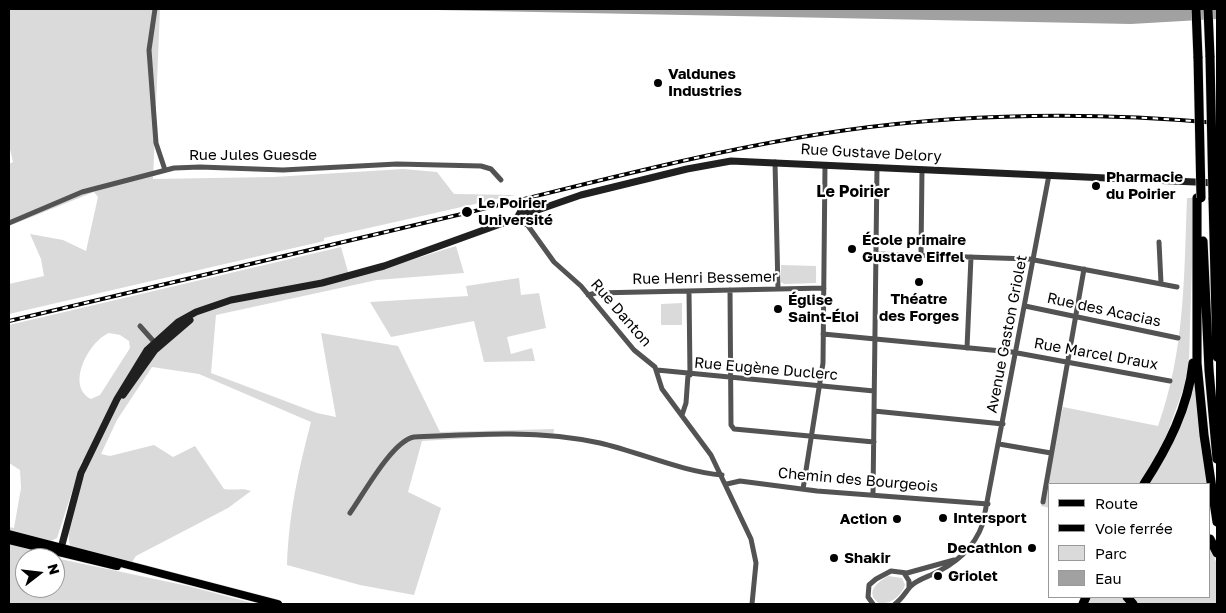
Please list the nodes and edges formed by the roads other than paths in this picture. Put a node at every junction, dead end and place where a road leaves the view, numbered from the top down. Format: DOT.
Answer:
graph roads {
  1 [pos="155,9"];
  2 [pos="1196,9"];
  3 [pos="1208,9"];
  4 [pos="775,162"];
  5 [pos="825,165"];
  6 [pos="877,167"];
  7 [pos="922,169"];
  8 [pos="165,170"];
  9 [pos="1049,175"];
  10 [pos="501,180"];
  11 [pos="1217,183"];
  12 [pos="1199,198"];
  13 [pos="529,213"];
  14 [pos="517,218"];
  15 [pos="9,223"];
  16 [pos="526,223"];
  17 [pos="1159,242"];
  18 [pos="1214,246"];
  19 [pos="876,254"];
  20 [pos="921,255"];
  21 [pos="971,257"];
  22 [pos="1034,260"];
  23 [pos="1217,262"];
  24 [pos="1084,269"];
  25 [pos="1215,272"];
  26 [pos="1161,284"];
  27 [pos="1177,287"];
  28 [pos="824,288"];
  29 [pos="778,289"];
  30 [pos="730,290"];
  31 [pos="689,291"];
  32 [pos="1217,293"];
  33 [pos="588,295"];
  34 [pos="1025,306"];
  35 [pos="1076,316"];
  36 [pos="1196,321"];
  37 [pos="140,326"];
  38 [pos="823,334"];
  39 [pos="1178,338"];
  40 [pos="875,340"];
  41 [pos="156,344"];
  42 [pos="967,348"];
  43 [pos="1016,353"];
  44 [pos="1217,357"];
  45 [pos="1067,362"];
  46 [pos="657,370"];
  47 [pos="689,375"];
  48 [pos="731,378"];
  49 [pos="1170,381"];
  50 [pos="820,386"];
  51 [pos="874,391"];
  52 [pos="874,411"];
  53 [pos="682,415"];
  54 [pos="1003,424"];
  55 [pos="812,437"];
  56 [pos="874,442"];
  57 [pos="999,444"];
  58 [pos="1051,453"];
  59 [pos="1217,459"];
  60 [pos="722,475"];
  61 [pos="1145,483"];
  62 [pos="727,484"];
  63 [pos="803,489"];
  64 [pos="873,496"];
  65 [pos="1043,502"];
  66 [pos="988,504"];
  67 [pos="350,514"];
  68 [pos="1217,522"];
  69 [pos="9,534"];
  70 [pos="9,540"];
  71 [pos="1211,541"];
  72 [pos="51,548"];
  73 [pos="54,548"];
  74 [pos="62,548"];
  75 [pos="65,551"];
  76 [pos="1217,553"];
  77 [pos="958,559"];
  78 [pos="904,573"];
  79 [pos="909,587"];
  80 [pos="278,604"];
  81 [pos="752,604"];
  82 [pos="873,604"];
  83 [pos="894,604"];
  1 -- 8 [label="street"];
  2 -- 12 [label="highway, bridge"];
  3 -- 18 [label="highway, bridge"];
  4 -- 5 [label="street, Rue Gustave Delory"];
  4 -- 13 [label="street, Rue Gustave Delory"];
  4 -- 29 [label="street"];
  5 -- 6 [label="street, Rue Gustave Delory"];
  5 -- 28 [label="street"];
  6 -- 7 [label="street, Rue Gustave Delory"];
  6 -- 19 [label="street"];
  7 -- 9 [label="street, Rue Gustave Delory"];
  7 -- 20 [label="street"];
  8 -- 10 [label="street, Rue Jules Guesde"];
  8 -- 15 [label="street, Rue Jules Guesde"];
  9 -- 11 [label="street, Rue Gustave Delory"];
  9 -- 22 [label="street, Avenue Gaston Griolet"];
  12 -- 36 [label="highway"];
  12 -- 59 [label="highway"];
  13 -- 14 [label="street"];
  13 -- 16 [label="street"];
  14 -- 16 [label="street"];
  14 -- 41 [label="street"];
  16 -- 33 [label="street, Rue Danton"];
  17 -- 26 [label="street"];
  18 -- 23 [label="highway"];
  18 -- 25 [label="highway"];
  19 -- 20 [label="street"];
  19 -- 40 [label="street"];
  20 -- 21 [label="street"];
  21 -- 22 [label="street"];
  21 -- 42 [label="street"];
  22 -- 24 [label="street"];
  22 -- 34 [label="street, Avenue Gaston Griolet"];
  24 -- 26 [label="street"];
  24 -- 35 [label="street"];
  25 -- 32 [label="highway"];
  25 -- 44 [label="highway"];
  26 -- 27 [label="street"];
  28 -- 29 [label="street, Rue Henri Bessemer"];
  28 -- 38 [label="street"];
  29 -- 30 [label="street, Rue Henri Bessemer"];
  30 -- 31 [label="street, Rue Henri Bessemer"];
  30 -- 48 [label="street"];
  31 -- 33 [label="street, Rue Henri Bessemer"];
  31 -- 47 [label="street"];
  33 -- 46 [label="street, Rue Danton"];
  34 -- 35 [label="street, Rue des Acacias"];
  34 -- 43 [label="street, Avenue Gaston Griolet"];
  35 -- 39 [label="street, Rue des Acacias"];
  35 -- 45 [label="street"];
  36 -- 61 [label="highway"];
  36 -- 68 [label="highway"];
  37 -- 41 [label="street"];
  38 -- 40 [label="street, Rue Marcel Draux"];
  38 -- 50 [label="street"];
  40 -- 42 [label="street, Rue Marcel Draux"];
  40 -- 51 [label="street"];
  41 -- 74 [label="street"];
  42 -- 43 [label="street, Rue Marcel Draux"];
  43 -- 45 [label="street, Rue Marcel Draux"];
  43 -- 54 [label="street, Avenue Gaston Griolet"];
  45 -- 49 [label="street, Rue Marcel Draux"];
  45 -- 58 [label="street"];
  46 -- 47 [label="street, Rue Eugène Duclerc"];
  46 -- 53 [label="street, Rue Danton"];
  47 -- 48 [label="street, Rue Eugène Duclerc"];
  47 -- 53 [label="street"];
  48 -- 50 [label="street, Rue Eugène Duclerc"];
  48 -- 55 [label="street"];
  50 -- 51 [label="street, Rue Eugène Duclerc"];
  50 -- 55 [label="street"];
  51 -- 52 [label="street"];
  52 -- 54 [label="street"];
  52 -- 56 [label="street"];
  53 -- 60 [label="street, Rue Danton"];
  54 -- 57 [label="street, Avenue Gaston Griolet"];
  55 -- 56 [label="street"];
  55 -- 63 [label="street"];
  56 -- 64 [label="street"];
  57 -- 58 [label="street"];
  57 -- 66 [label="street, Avenue Gaston Griolet"];
  58 -- 65 [label="street"];
  60 -- 62 [label="street, Rue Danton"];
  60 -- 67 [label="street"];
  62 -- 63 [label="street, Chemin des Bourgeois"];
  62 -- 81 [label="street, Rue Danton"];
  63 -- 64 [label="street, Chemin des Bourgeois"];
  64 -- 66 [label="street, Chemin des Bourgeois"];
  66 -- 77 [label="street, Avenue Gaston Griolet"];
  69 -- 73 [label="main road"];
  70 -- 72 [label="main road"];
  71 -- 76 [label="highway"];
  75 -- 80 [label="main road"];
  77 -- 78 [label="street"];
  77 -- 79 [label="street, Avenue Gaston Griolet"];
  78 -- 79 [label="street"];
  78 -- 82 [label="street"];
  79 -- 83 [label="street"];
}
